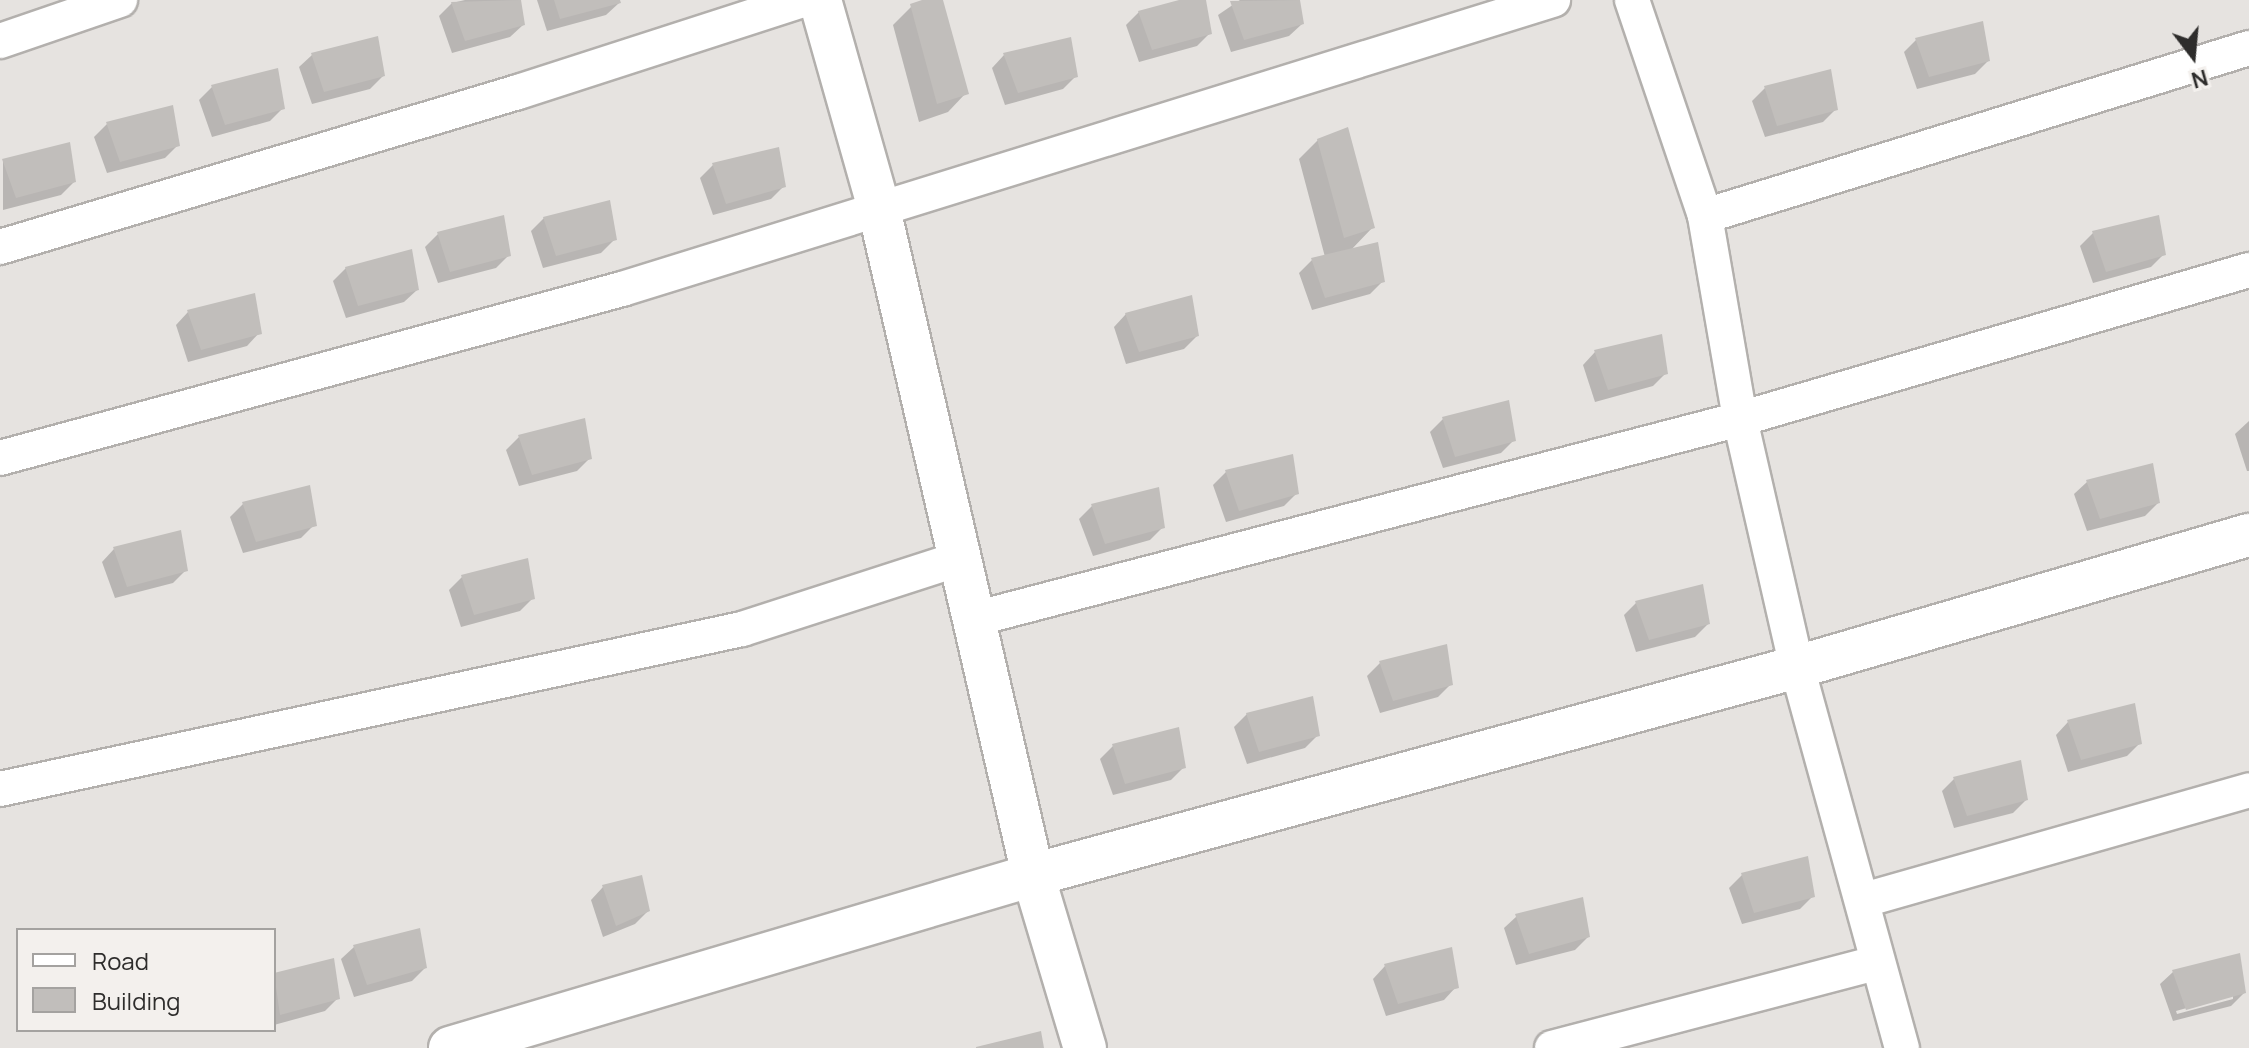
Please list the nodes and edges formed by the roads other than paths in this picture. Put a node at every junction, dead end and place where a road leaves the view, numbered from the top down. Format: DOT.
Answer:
graph roads {
  1 [pos="120,0"];
  2 [pos="802,0"];
  3 [pos="820,0"];
  4 [pos="1553,0"];
  5 [pos="1632,0"];
  6 [pos="0,41"];
  7 [pos="2249,48"];
  8 [pos="879,209"];
  9 [pos="1705,216"];
  10 [pos="0,247"];
  11 [pos="2249,270"];
  12 [pos="1740,419"];
  13 [pos="0,458"];
  14 [pos="2249,535"];
  15 [pos="962,558"];
  16 [pos="974,619"];
  17 [pos="1797,667"];
  18 [pos="0,789"];
  19 [pos="2249,790"];
  20 [pos="1033,875"];
  21 [pos="1864,900"];
  22 [pos="1877,963"];
  23 [pos="450,1048"];
  24 [pos="1085,1048"];
  25 [pos="1552,1048"];
  26 [pos="1902,1048"];
  1 -- 6 [label="street"];
  2 -- 10 [label="street"];
  3 -- 8 [label="street"];
  4 -- 8 [label="street"];
  5 -- 9 [label="street"];
  7 -- 9 [label="street"];
  8 -- 13 [label="street"];
  8 -- 15 [label="street"];
  9 -- 12 [label="street"];
  11 -- 12 [label="street"];
  12 -- 16 [label="street"];
  12 -- 17 [label="street"];
  14 -- 17 [label="street"];
  15 -- 16 [label="street"];
  15 -- 18 [label="street"];
  16 -- 20 [label="street"];
  17 -- 20 [label="street"];
  17 -- 21 [label="street"];
  19 -- 21 [label="street"];
  20 -- 23 [label="street"];
  20 -- 24 [label="street"];
  21 -- 22 [label="street"];
  22 -- 25 [label="street"];
  22 -- 26 [label="street"];
}
